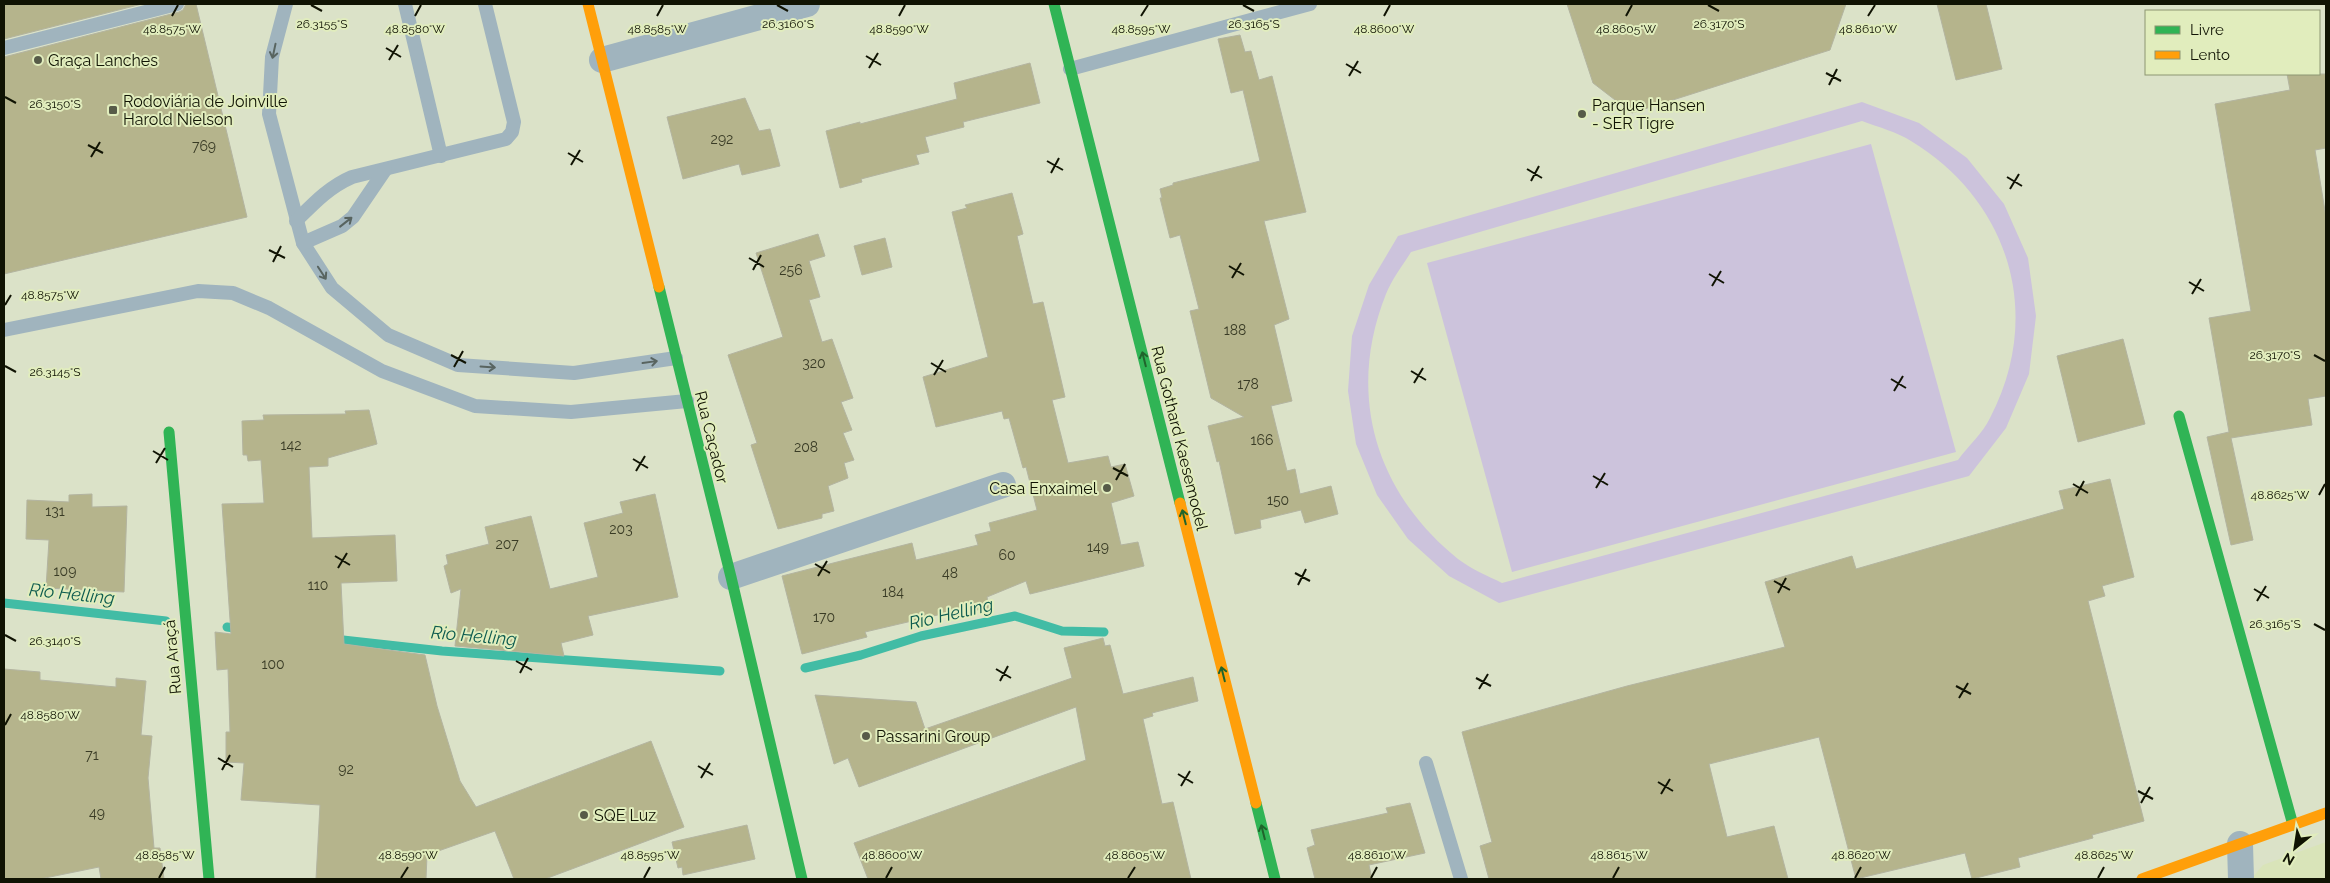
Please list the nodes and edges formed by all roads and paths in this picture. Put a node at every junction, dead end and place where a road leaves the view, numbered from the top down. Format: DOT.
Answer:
graph roads {
  1 [pos="177,4"];
  2 [pos="286,4"];
  3 [pos="405,4"];
  4 [pos="485,4"];
  5 [pos="588,4"];
  6 [pos="806,4"];
  7 [pos="1054,4"];
  8 [pos="1310,4"];
  9 [pos="4,48"];
  10 [pos="602,60"];
  11 [pos="1070,69"];
  12 [pos="441,156"];
  13 [pos="385,170"];
  14 [pos="296,220"];
  15 [pos="303,243"];
  16 [pos="4,330"];
  17 [pos="676,358"];
  18 [pos="687,401"];
  19 [pos="2179,416"];
  20 [pos="169,432"];
  21 [pos="1003,485"];
  22 [pos="731,577"];
  23 [pos="1426,763"];
  24 [pos="2326,813"];
  25 [pos="2293,825"];
  26 [pos="2240,844"];
  27 [pos="209,879"];
  28 [pos="802,879"];
  29 [pos="1275,879"];
  30 [pos="1461,879"];
  31 [pos="2142,879"];
  32 [pos="2241,879"];
  1 -- 9 [label="lane"];
  2 -- 14 [label="lane, one-way"];
  3 -- 12 [label="lane"];
  4 -- 12 [label="lane"];
  5 -- 10 [label="street, Rua Caçador"];
  6 -- 10 [label="street"];
  7 -- 11 [label="street, Rua Gothard Kaesemodel"];
  8 -- 11 [label="lane"];
  10 -- 17 [label="street, Rua Caçador"];
  29 -- 11 [label="street, Rua Gothard Kaesemodel, one-way"];
  12 -- 13 [label="lane"];
  13 -- 14 [label="lane"];
  15 -- 13 [label="lane, one-way"];
  14 -- 15 [label="lane"];
  15 -- 17 [label="lane, one-way"];
  16 -- 18 [label="lane"];
  17 -- 18 [label="street, Rua Caçador"];
  18 -- 22 [label="street, Rua Caçador"];
  19 -- 25 [label="street"];
  20 -- 27 [label="street, Rua Araçá"];
  21 -- 22 [label="street"];
  22 -- 28 [label="street, Rua Caçador"];
  23 -- 30 [label="lane"];
  24 -- 25 [label="street"];
  25 -- 26 [label="street"];
  26 -- 31 [label="street"];
  26 -- 32 [label="street"];
}
